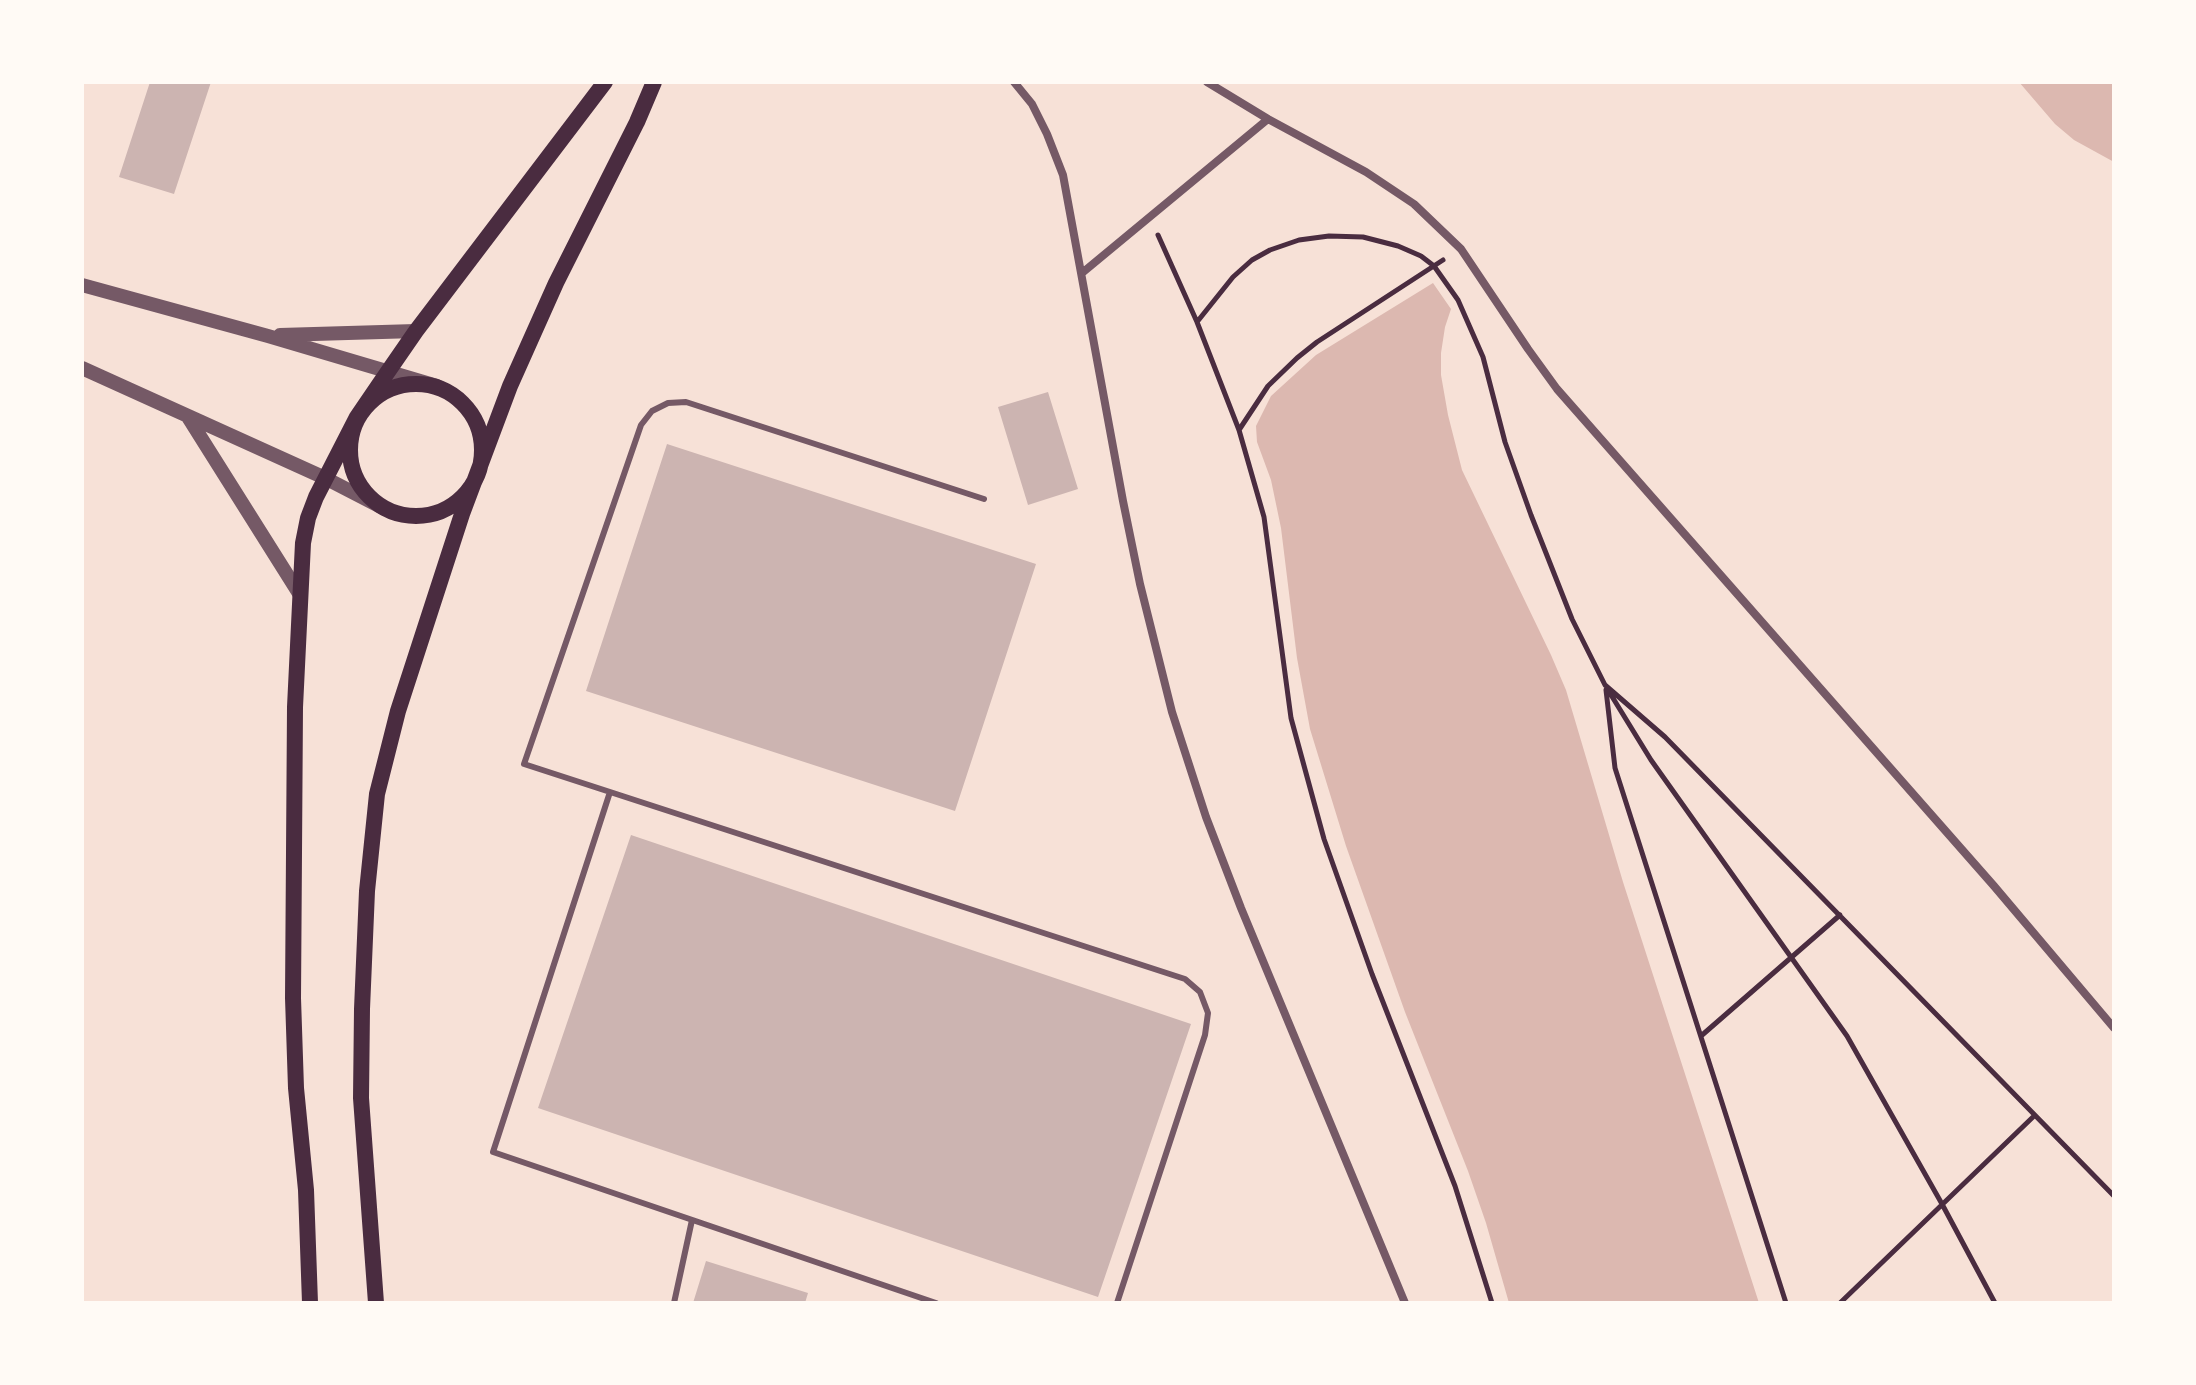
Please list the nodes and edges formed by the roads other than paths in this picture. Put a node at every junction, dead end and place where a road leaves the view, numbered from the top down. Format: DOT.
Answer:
graph roads {
  1 [pos="605,82"];
  2 [pos="654,82"];
  3 [pos="1014,82"];
  4 [pos="1207,82"];
  5 [pos="1268,119"];
  6 [pos="1082,273"];
  7 [pos="82,285"];
  8 [pos="416,331"];
  9 [pos="268,336"];
  10 [pos="82,368"];
  11 [pos="387,373"];
  12 [pos="437,386"];
  13 [pos="188,417"];
  14 [pos="357,417"];
  15 [pos="478,475"];
  16 [pos="325,478"];
  17 [pos="984,499"];
  18 [pos="385,509"];
  19 [pos="300,595"];
  20 [pos="610,792"];
  21 [pos="2114,1028"];
  22 [pos="692,1220"];
  23 [pos="310,1303"];
  24 [pos="376,1303"];
  25 [pos="674,1303"];
  26 [pos="936,1303"];
  27 [pos="1117,1303"];
  28 [pos="1405,1303"];
  1 -- 8 [label="main road"];
  2 -- 15 [label="main road"];
  3 -- 6 [label="street"];
  4 -- 5 [label="street"];
  5 -- 6 [label="street"];
  5 -- 21 [label="street"];
  6 -- 28 [label="street"];
  7 -- 9 [label="street"];
  8 -- 9 [label="street"];
  8 -- 11 [label="main road"];
  9 -- 11 [label="street"];
  10 -- 13 [label="street"];
  11 -- 12 [label="street"];
  11 -- 14 [label="main road"];
  12 -- 14 [label="main road"];
  12 -- 15 [label="main road"];
  13 -- 16 [label="street"];
  13 -- 19 [label="street"];
  14 -- 16 [label="main road"];
  14 -- 18 [label="main road"];
  15 -- 18 [label="main road"];
  15 -- 24 [label="main road"];
  16 -- 18 [label="street"];
  16 -- 19 [label="main road"];
  17 -- 20 [label="lane"];
  19 -- 23 [label="main road"];
  20 -- 22 [label="lane"];
  20 -- 27 [label="lane"];
  22 -- 25 [label="lane"];
  22 -- 26 [label="lane"];
}
